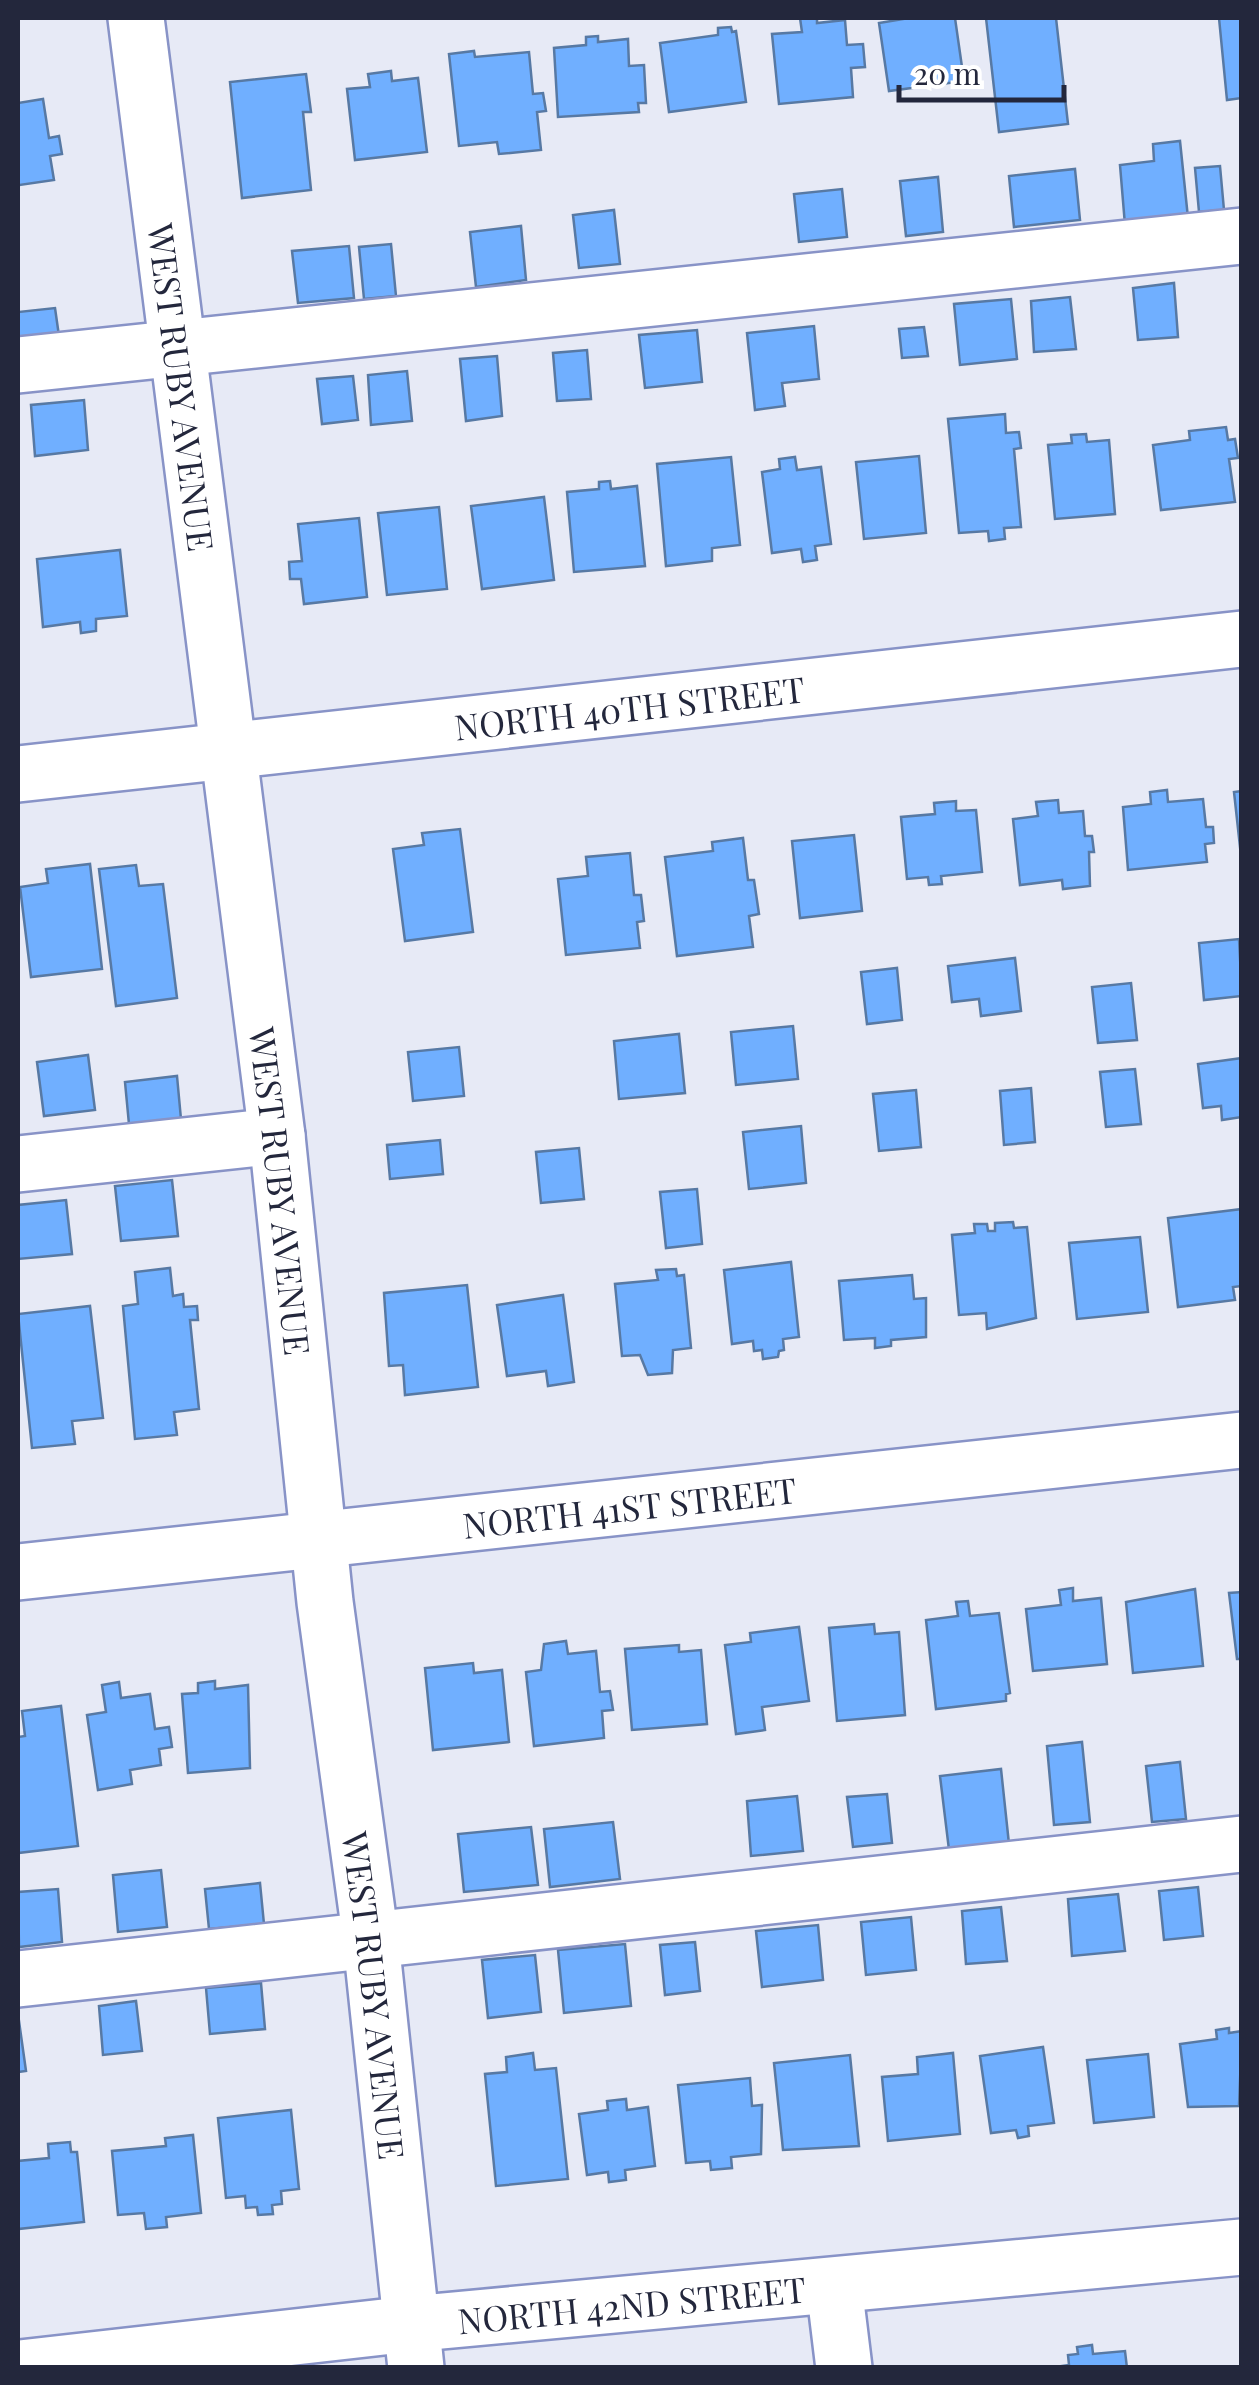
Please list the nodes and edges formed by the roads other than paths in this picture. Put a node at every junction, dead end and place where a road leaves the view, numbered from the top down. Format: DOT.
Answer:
graph roads {
  1 [pos="136,18"];
  2 [pos="1242,236"];
  3 [pos="180,347"];
  4 [pos="18,365"];
  5 [pos="1242,639"];
  6 [pos="228,750"];
  7 [pos="18,774"];
  8 [pos="278,1136"];
  9 [pos="18,1164"];
  10 [pos="1242,1440"];
  11 [pos="320,1540"];
  12 [pos="18,1572"];
  13 [pos="1242,1844"];
  14 [pos="371,1941"];
  15 [pos="18,1979"];
  16 [pos="1241,2249"];
  17 [pos="834,2286"];
  18 [pos="413,2346"];
  19 [pos="20,2368"];
  20 [pos="844,2368"];
  1 -- 3 [label="street, WEST RUBY AVENUE"];
  2 -- 3 [label="street"];
  3 -- 4 [label="street"];
  3 -- 6 [label="street, WEST RUBY AVENUE"];
  5 -- 6 [label="street, NORTH 40TH STREET"];
  6 -- 7 [label="street, NORTH 40TH STREET"];
  6 -- 8 [label="street, WEST RUBY AVENUE"];
  8 -- 9 [label="street"];
  8 -- 11 [label="street, WEST RUBY AVENUE"];
  10 -- 11 [label="street, NORTH 41ST STREET"];
  11 -- 12 [label="street, NORTH 41ST STREET"];
  11 -- 14 [label="street, WEST RUBY AVENUE"];
  13 -- 14 [label="street"];
  14 -- 15 [label="street"];
  14 -- 18 [label="street, WEST RUBY AVENUE"];
  16 -- 17 [label="street, NORTH 42ND STREET"];
  17 -- 18 [label="street, NORTH 42ND STREET"];
  17 -- 20 [label="street"];
  18 -- 19 [label="street, NORTH 42ND STREET"];
}
